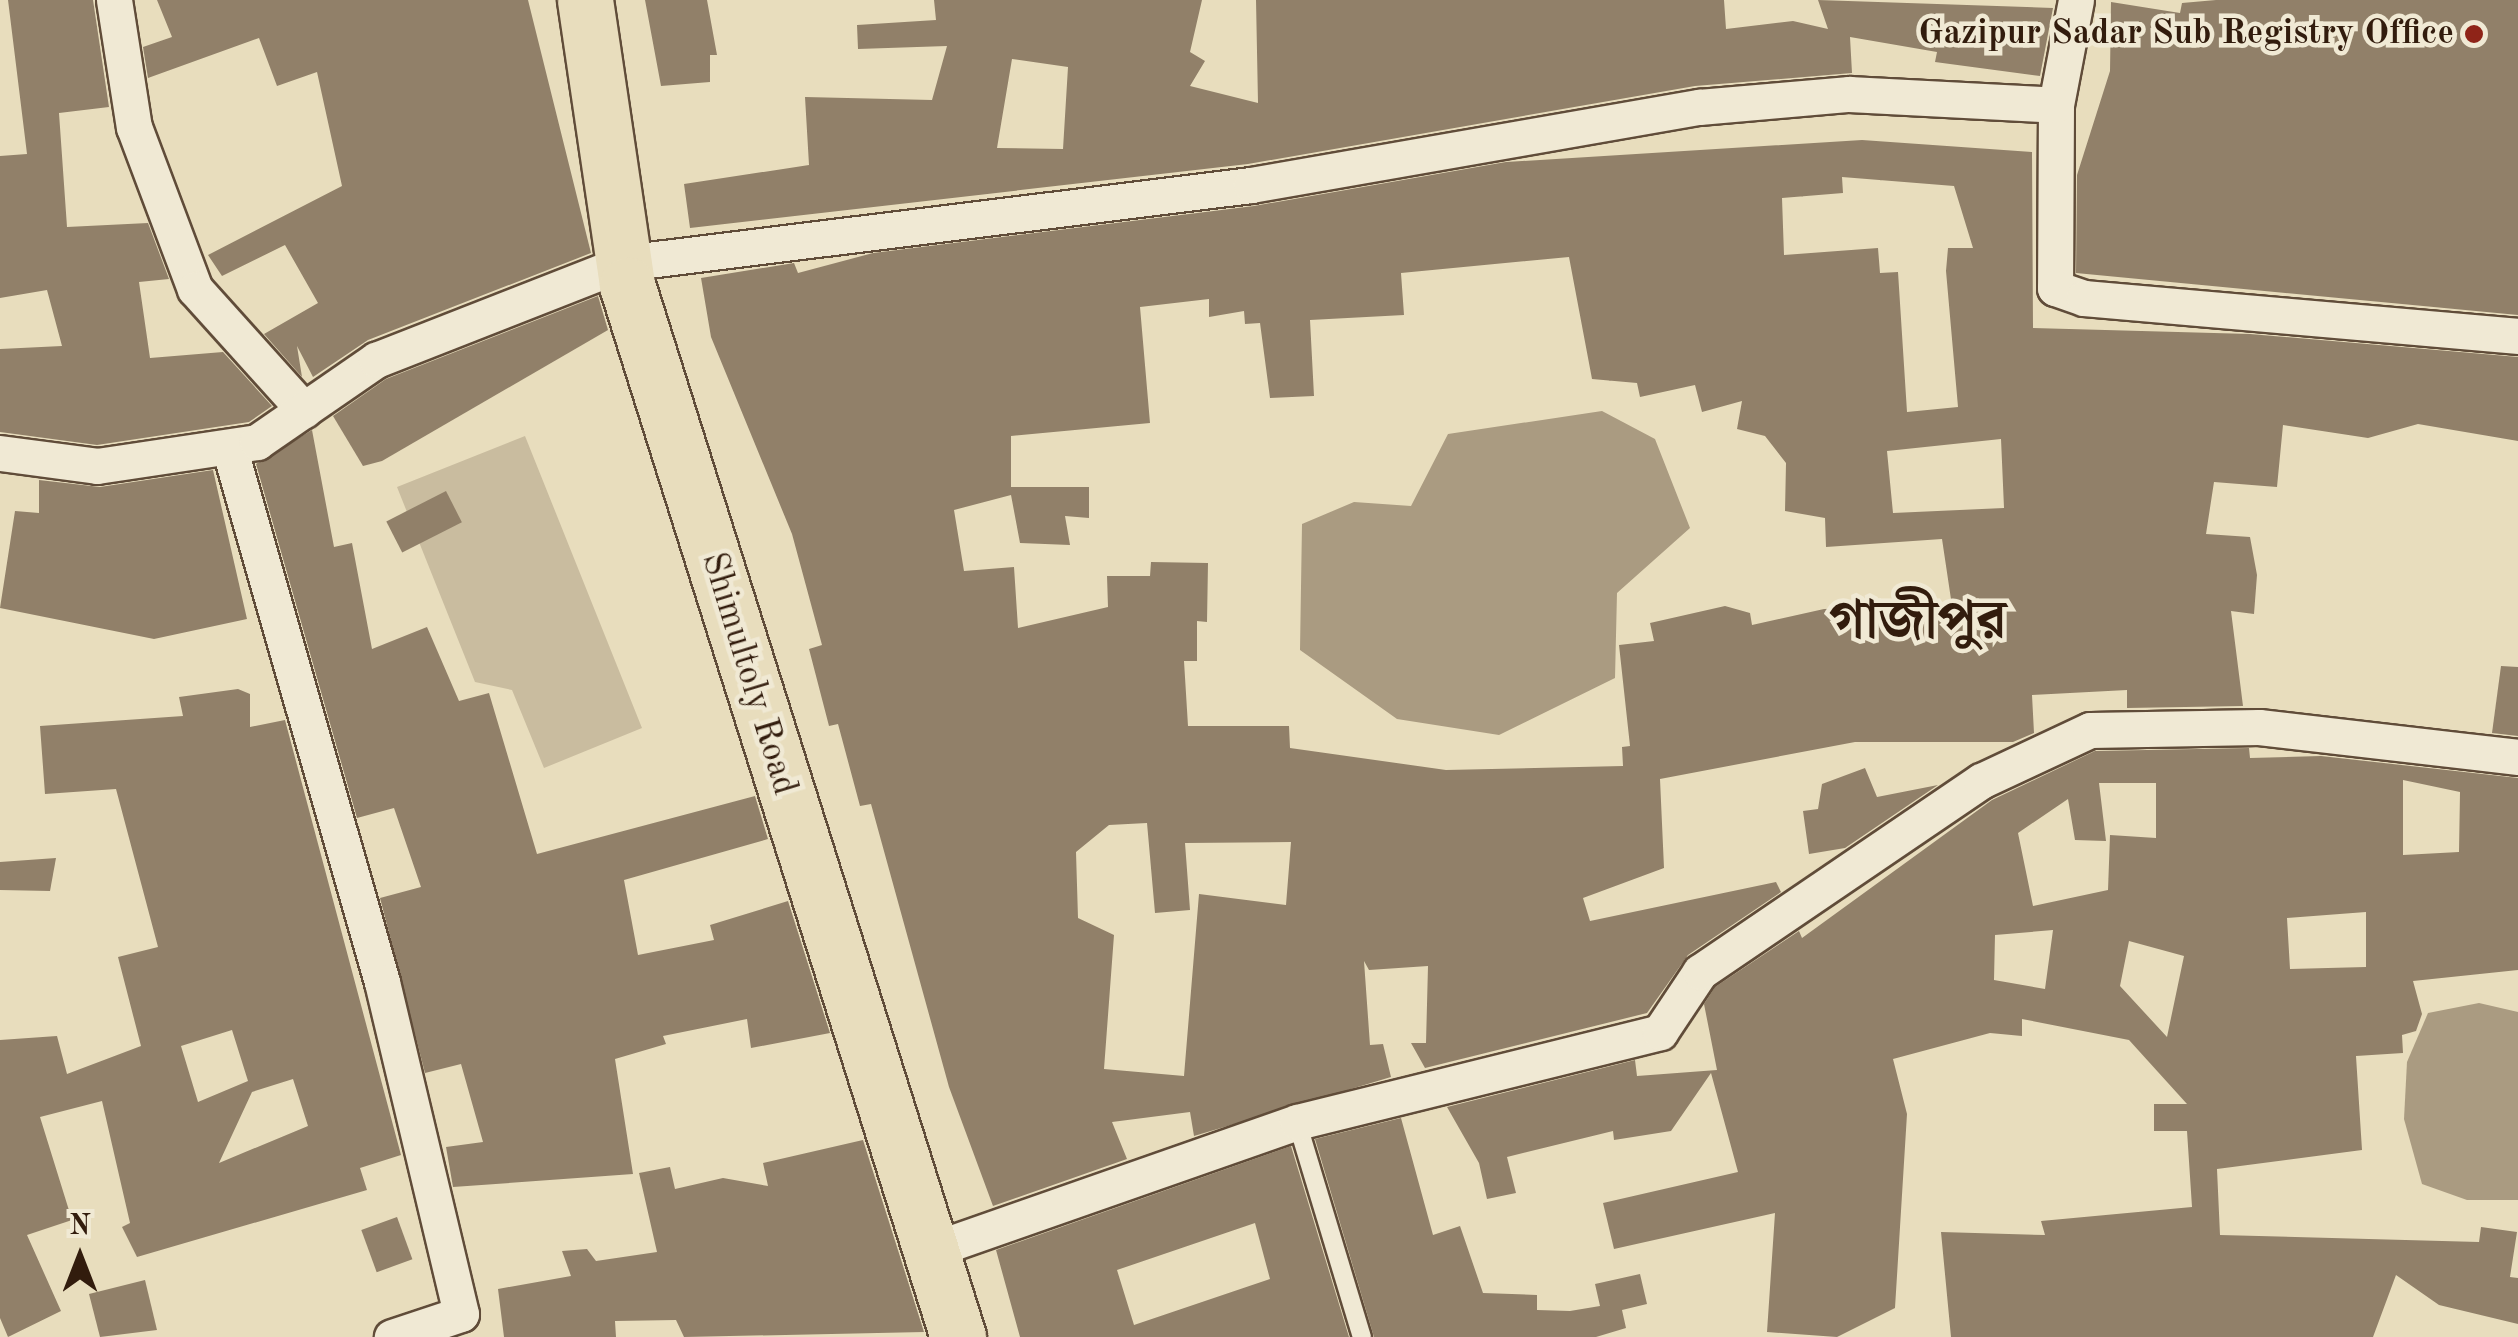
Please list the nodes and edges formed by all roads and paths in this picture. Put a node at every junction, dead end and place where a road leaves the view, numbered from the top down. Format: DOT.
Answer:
graph roads {
  1 [pos="114,0"];
  2 [pos="585,0"];
  3 [pos="2076,0"];
  4 [pos="2056,105"];
  5 [pos="624,263"];
  6 [pos="2518,336"];
  7 [pos="304,410"];
  8 [pos="229,447"];
  9 [pos="0,452"];
  10 [pos="2518,757"];
  11 [pos="1297,1122"];
  12 [pos="928,1251"];
  13 [pos="392,1337"];
  14 [pos="958,1337"];
  15 [pos="1362,1337"];
  1 -- 7 [label="street"];
  2 -- 5 [label="main road, Shimultoly Road"];
  3 -- 4 [label="street"];
  4 -- 5 [label="street"];
  4 -- 6 [label="street"];
  5 -- 7 [label="street"];
  5 -- 12 [label="main road, Shimultoly Road"];
  7 -- 8 [label="street"];
  8 -- 9 [label="street"];
  8 -- 13 [label="street"];
  10 -- 11 [label="street"];
  11 -- 12 [label="street"];
  11 -- 15 [label="lane"];
  12 -- 14 [label="main road, Shimultoly Road"];
}
